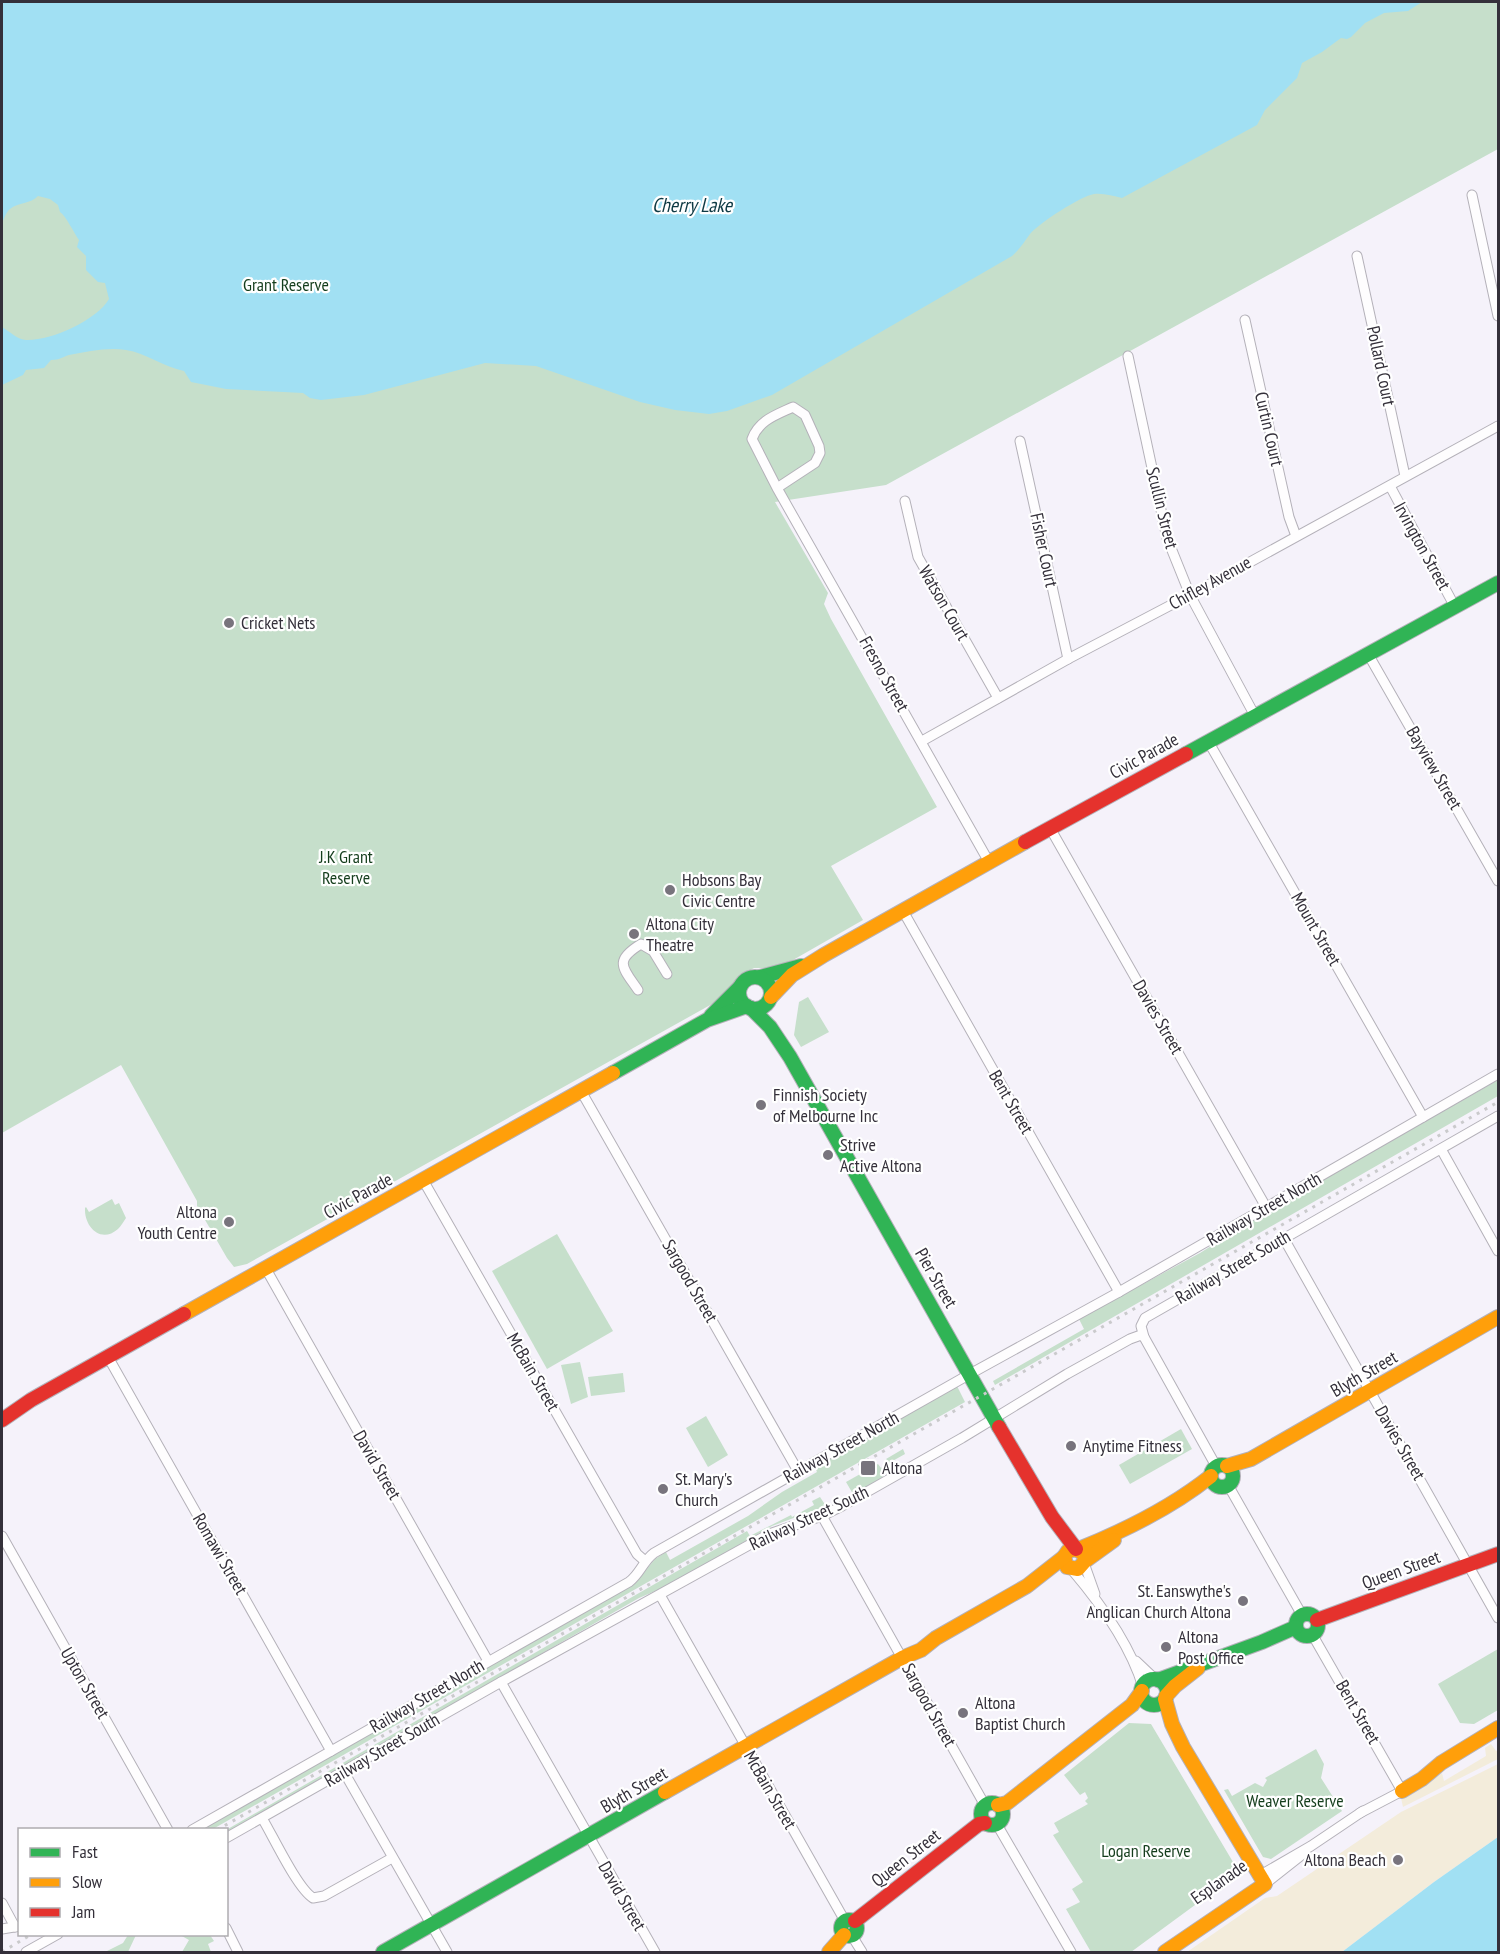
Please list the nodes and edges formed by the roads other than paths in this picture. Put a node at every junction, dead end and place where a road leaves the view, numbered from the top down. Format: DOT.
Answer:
graph roads {
  1 [pos="1472,195"];
  2 [pos="1357,256"];
  3 [pos="1498,316"];
  4 [pos="1245,320"];
  5 [pos="1128,356"];
  6 [pos="1498,426"];
  7 [pos="1020,441"];
  8 [pos="1405,476"];
  9 [pos="1390,486"];
  10 [pos="777,488"];
  11 [pos="905,501"];
  12 [pos="1296,536"];
  13 [pos="1498,583"];
  14 [pos="1190,595"];
  15 [pos="1455,607"];
  16 [pos="1368,654"];
  17 [pos="1068,659"];
  18 [pos="998,698"];
  19 [pos="1255,716"];
  20 [pos="922,741"];
  21 [pos="1208,741"];
  22 [pos="1050,828"];
  23 [pos="989,862"];
  24 [pos="1498,881"];
  25 [pos="903,911"];
  26 [pos="809,964"];
  27 [pos="667,974"];
  28 [pos="760,977"];
  29 [pos="740,987"];
  30 [pos="638,990"];
  31 [pos="770,999"];
  32 [pos="749,1007"];
  33 [pos="707,1020"];
  34 [pos="790,1057"];
  35 [pos="1498,1074"];
  36 [pos="581,1091"];
  37 [pos="1498,1116"];
  38 [pos="1423,1117"];
  39 [pos="1441,1149"];
  40 [pos="423,1180"];
  41 [pos="1266,1207"];
  42 [pos="1283,1238"];
  43 [pos="1498,1251"];
  44 [pos="266,1269"];
  45 [pos="1119,1292"];
  46 [pos="1498,1319"];
  47 [pos="1144,1336"];
  48 [pos="108,1357"];
  49 [pos="970,1374"];
  50 [pos="1370,1391"];
  51 [pos="26,1403"];
  52 [pos="2,1413"];
  53 [pos="994,1418"];
  54 [pos="2,1420"];
  55 [pos="798,1471"];
  56 [pos="1222,1476"];
  57 [pos="822,1516"];
  58 [pos="2,1536"];
  59 [pos="1498,1554"];
  60 [pos="1074,1559"];
  61 [pos="645,1560"];
  62 [pos="1469,1564"];
  63 [pos="660,1595"];
  64 [pos="1498,1618"];
  65 [pos="1317,1620"];
  66 [pos="1299,1621"];
  67 [pos="1312,1634"];
  68 [pos="1126,1647"];
  69 [pos="902,1658"];
  70 [pos="1213,1659"];
  71 [pos="488,1661"];
  72 [pos="1157,1680"];
  73 [pos="501,1682"];
  74 [pos="1142,1689"];
  75 [pos="1158,1701"];
  76 [pos="1498,1728"];
  77 [pos="1087,1742"];
  78 [pos="746,1746"];
  79 [pos="331,1751"];
  80 [pos="344,1772"];
  81 [pos="1400,1787"];
  82 [pos="992,1814"];
  83 [pos="262,1818"];
  84 [pos="167,1828"];
  85 [pos="196,1828"];
  86 [pos="228,1837"];
  87 [pos="589,1837"];
  88 [pos="392,1858"];
  89 [pos="1262,1880"];
  90 [pos="2,1903"];
  91 [pos="431,1925"];
  92 [pos="17,1926"];
  93 [pos="849,1928"];
  94 [pos="2,1929"];
  95 [pos="228,1932"];
  96 [pos="56,1936"];
  97 [pos="26,1953"];
  98 [pos="238,1953"];
  99 [pos="383,1953"];
  100 [pos="447,1953"];
  101 [pos="655,1953"];
  102 [pos="830,1953"];
  103 [pos="862,1953"];
  104 [pos="1071,1953"];
  105 [pos="1152,1953"];
  106 [pos="1165,1953"];
  1 -- 3 [label="street"];
  2 -- 8 [label="street, Pollard Court"];
  4 -- 12 [label="street, Curtin Court"];
  5 -- 14 [label="street, Scullin Street"];
  6 -- 8 [label="street, Chifley Avenue"];
  7 -- 17 [label="street, Fisher Court"];
  8 -- 9 [label="street, Chifley Avenue"];
  9 -- 12 [label="street, Chifley Avenue"];
  9 -- 15 [label="street, Irvington Street"];
  10 -- 10 [label="street, Fresno Street"];
  10 -- 20 [label="street, Fresno Street"];
  11 -- 18 [label="street, Watson Court"];
  12 -- 14 [label="street, Chifley Avenue"];
  13 -- 15 [label="street, Civic Parade"];
  14 -- 17 [label="street, Chifley Avenue"];
  14 -- 19 [label="street, Scullin Street"];
  15 -- 16 [label="street, Civic Parade"];
  16 -- 19 [label="street, Civic Parade"];
  16 -- 24 [label="street, Bayview Street"];
  17 -- 18 [label="street, Chifley Avenue"];
  18 -- 20 [label="street, Chifley Avenue"];
  19 -- 21 [label="street, Civic Parade"];
  20 -- 23 [label="street, Fresno Street"];
  21 -- 22 [label="street, Civic Parade"];
  21 -- 38 [label="street, Mount Street"];
  22 -- 23 [label="street, Civic Parade"];
  22 -- 41 [label="street, Davies Street"];
  23 -- 25 [label="street, Civic Parade"];
  25 -- 26 [label="street, Civic Parade"];
  25 -- 45 [label="street, Bent Street"];
  26 -- 28 [label="street, Civic Parade"];
  26 -- 31 [label="street, Civic Parade"];
  27 -- 30 [label="street"];
  28 -- 29 [label="street"];
  28 -- 31 [label="street"];
  29 -- 32 [label="street"];
  29 -- 33 [label="street, Civic Parade"];
  31 -- 32 [label="street"];
  31 -- 34 [label="street, Pier Street"];
  32 -- 33 [label="street, Civic Parade"];
  32 -- 34 [label="street, Pier Street"];
  33 -- 36 [label="street, Civic Parade"];
  34 -- 49 [label="street, Pier Street"];
  35 -- 38 [label="street, Railway Street North"];
  36 -- 40 [label="street, Civic Parade"];
  36 -- 55 [label="street, Sargood Street"];
  37 -- 39 [label="street, Railway Street South"];
  38 -- 41 [label="street, Railway Street North"];
  39 -- 42 [label="street, Railway Street South"];
  39 -- 43 [label="street"];
  40 -- 44 [label="street, Civic Parade"];
  40 -- 61 [label="street, McBain Street"];
  41 -- 45 [label="street, Railway Street North"];
  42 -- 47 [label="street, Railway Street South"];
  42 -- 50 [label="street, Davies Street"];
  44 -- 48 [label="street, Civic Parade"];
  44 -- 71 [label="street, David Street"];
  45 -- 49 [label="street, Railway Street North"];
  46 -- 50 [label="street, Blyth Street"];
  47 -- 53 [label="street, Railway Street South"];
  47 -- 56 [label="street"];
  48 -- 51 [label="street, Civic Parade"];
  48 -- 79 [label="street, Romawi Street"];
  49 -- 53 [label="street, Pier Street"];
  49 -- 55 [label="street, Railway Street North"];
  50 -- 56 [label="street, Blyth Street"];
  50 -- 62 [label="street, Davies Street"];
  51 -- 52 [label="street, Civic Parade"];
  51 -- 54 [label="street, Civic Parade"];
  53 -- 57 [label="street, Railway Street South"];
  53 -- 60 [label="street, Pier Street"];
  55 -- 61 [label="street, Railway Street North"];
  56 -- 60 [label="street, Blyth Street"];
  56 -- 66 [label="street"];
  57 -- 63 [label="street, Railway Street South"];
  57 -- 69 [label="street, Sargood Street"];
  58 -- 84 [label="street, Upton Street"];
  59 -- 62 [label="street, Queen Street"];
  60 -- 68 [label="street, Pier Street"];
  60 -- 69 [label="street, Blyth Street"];
  61 -- 71 [label="street, Railway Street North"];
  62 -- 64 [label="street, Davies Street"];
  62 -- 65 [label="street, Queen Street"];
  63 -- 73 [label="street, Railway Street South"];
  63 -- 78 [label="street, McBain Street"];
  65 -- 66 [label="street"];
  65 -- 67 [label="street"];
  66 -- 67 [label="street"];
  66 -- 70 [label="street"];
  67 -- 81 [label="street, Bent Street"];
  68 -- 72 [label="street, Pier Street"];
  68 -- 74 [label="street, Pier Street"];
  69 -- 78 [label="street, Blyth Street"];
  69 -- 82 [label="street, Sargood Street"];
  70 -- 72 [label="street"];
  70 -- 75 [label="street"];
  71 -- 79 [label="street, Railway Street North"];
  72 -- 74 [label="street"];
  72 -- 75 [label="street"];
  73 -- 80 [label="street, Railway Street South"];
  73 -- 87 [label="street, David Street"];
  74 -- 75 [label="street"];
  74 -- 77 [label="street"];
  75 -- 77 [label="street"];
  75 -- 89 [label="street"];
  76 -- 81 [label="street, Esplanade"];
  77 -- 82 [label="street, Queen Street"];
  78 -- 87 [label="street, Blyth Street"];
  78 -- 93 [label="street, McBain Street"];
  79 -- 85 [label="street, Railway Street North"];
  80 -- 83 [label="street, Railway Street South"];
  80 -- 88 [label="street"];
  81 -- 89 [label="street, Esplanade"];
  82 -- 93 [label="street, Queen Street"];
  82 -- 104 [label="street, Sargood Street"];
  83 -- 86 [label="street, Railway Street South"];
  83 -- 88 [label="street"];
  87 -- 91 [label="street, Blyth Street"];
  87 -- 101 [label="street, David Street"];
  88 -- 91 [label="street"];
  89 -- 105 [label="street, Esplanade"];
  89 -- 106 [label="street, Esplanade"];
  90 -- 92 [label="street"];
  91 -- 99 [label="street, Blyth Street"];
  91 -- 100 [label="street"];
  92 -- 94 [label="street"];
  93 -- 102 [label="street, Queen Street"];
  93 -- 103 [label="street, McBain Street"];
  95 -- 98 [label="street"];
  96 -- 97 [label="street"];
}
